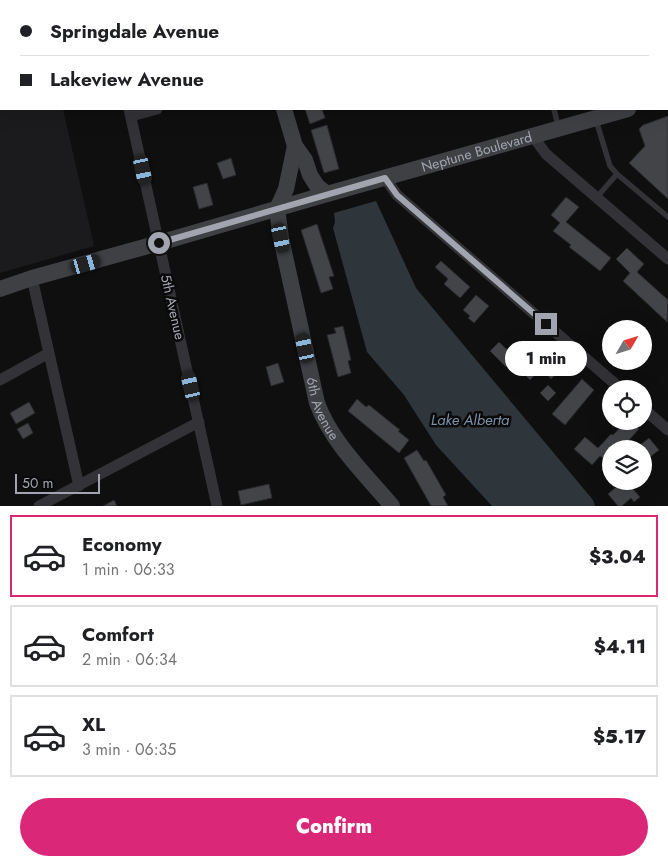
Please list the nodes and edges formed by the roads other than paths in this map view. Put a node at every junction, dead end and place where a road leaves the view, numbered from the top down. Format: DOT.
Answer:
graph roads {
  1 [pos="148,110"];
  2 [pos="284,110"];
  3 [pos="554,110"];
  4 [pos="624,110"];
  5 [pos="130,112"];
  6 [pos="596,118"];
  7 [pos="559,128"];
  8 [pos="532,135"];
  9 [pos="295,146"];
  10 [pos="617,174"];
  11 [pos="385,178"];
  12 [pos="327,194"];
  13 [pos="597,197"];
  14 [pos="277,209"];
  15 [pos="668,217"];
  16 [pos="159,243"];
  17 [pos="666,253"];
  18 [pos="32,278"];
  19 [pos="0,289"];
  20 [pos="49,353"];
  21 [pos="0,380"];
  22 [pos="611,380"];
  23 [pos="652,416"];
  24 [pos="199,422"];
  25 [pos="668,430"];
  26 [pos="79,486"];
  27 [pos="39,506"];
  28 [pos="217,506"];
  29 [pos="392,506"];
  1 -- 5 [label="street"];
  2 -- 9 [label="street"];
  3 -- 7 [label="lane"];
  4 -- 6 [label="street, Neptune Boulevard"];
  5 -- 16 [label="street, 5th Avenue"];
  6 -- 7 [label="street, Neptune Boulevard"];
  6 -- 10 [label="lane"];
  7 -- 8 [label="street, Neptune Boulevard"];
  8 -- 11 [label="street, Neptune Boulevard"];
  8 -- 13 [label="street"];
  9 -- 12 [label="street"];
  9 -- 14 [label="street"];
  10 -- 13 [label="lane"];
  10 -- 15 [label="lane"];
  11 -- 12 [label="street, Neptune Boulevard"];
  11 -- 22 [label="street"];
  12 -- 14 [label="street, Neptune Boulevard"];
  13 -- 17 [label="street"];
  14 -- 16 [label="street, Neptune Boulevard"];
  14 -- 29 [label="street, 6th Avenue"];
  16 -- 18 [label="street, Neptune Boulevard"];
  16 -- 24 [label="street, 5th Avenue"];
  18 -- 19 [label="street, Neptune Boulevard"];
  18 -- 20 [label="street"];
  20 -- 21 [label="street"];
  20 -- 26 [label="street"];
  23 -- 25 [label="street"];
  24 -- 26 [label="street"];
  24 -- 28 [label="street, 5th Avenue"];
  26 -- 27 [label="street"];
}
